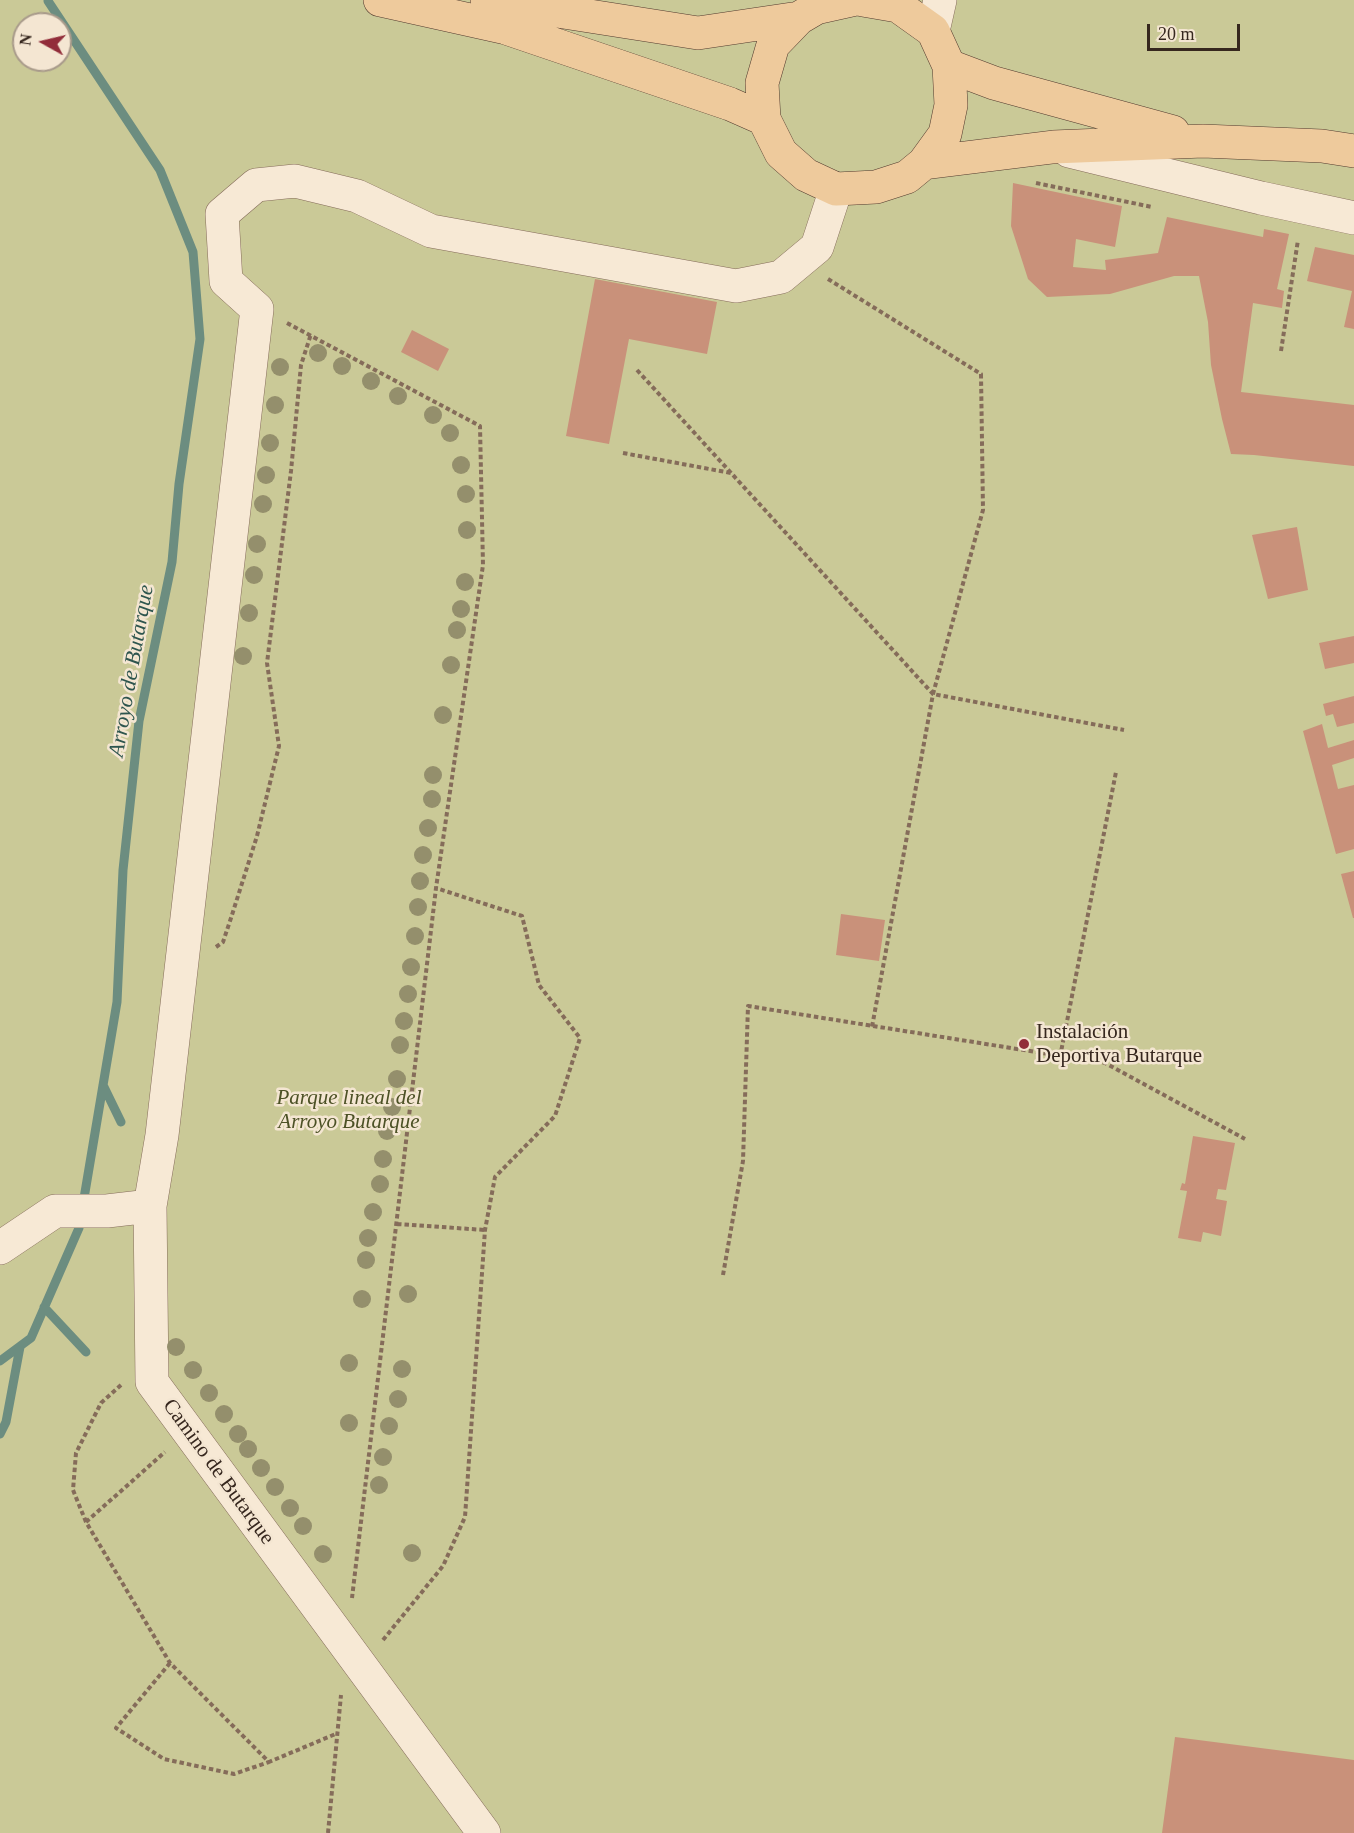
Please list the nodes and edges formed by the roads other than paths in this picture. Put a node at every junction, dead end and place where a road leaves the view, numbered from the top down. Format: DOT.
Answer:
graph roads {
  1 [pos="380,0"];
  2 [pos="487,0"];
  3 [pos="852,0"];
  4 [pos="863,0"];
  5 [pos="937,16"];
  6 [pos="799,18"];
  7 [pos="949,66"];
  8 [pos="764,119"];
  9 [pos="1203,141"];
  10 [pos="1053,147"];
  11 [pos="1354,151"];
  12 [pos="924,163"];
  13 [pos="836,189"];
  14 [pos="1354,218"];
  15 [pos="150,1206"];
  16 [pos="0,1248"];
  17 [pos="484,1833"];
  1 -- 8 [label="main road"];
  2 -- 6 [label="main road"];
  3 -- 6 [label="main road"];
  4 -- 5 [label="main road"];
  5 -- 7 [label="main road"];
  6 -- 8 [label="main road"];
  7 -- 9 [label="main road"];
  7 -- 12 [label="main road"];
  8 -- 13 [label="main road"];
  9 -- 10 [label="main road"];
  9 -- 11 [label="main road"];
  10 -- 12 [label="main road"];
  10 -- 14 [label="street"];
  12 -- 13 [label="main road"];
  13 -- 15 [label="street, Camino de Butarque"];
  15 -- 16 [label="street"];
  15 -- 17 [label="street, Camino de Butarque"];
}
